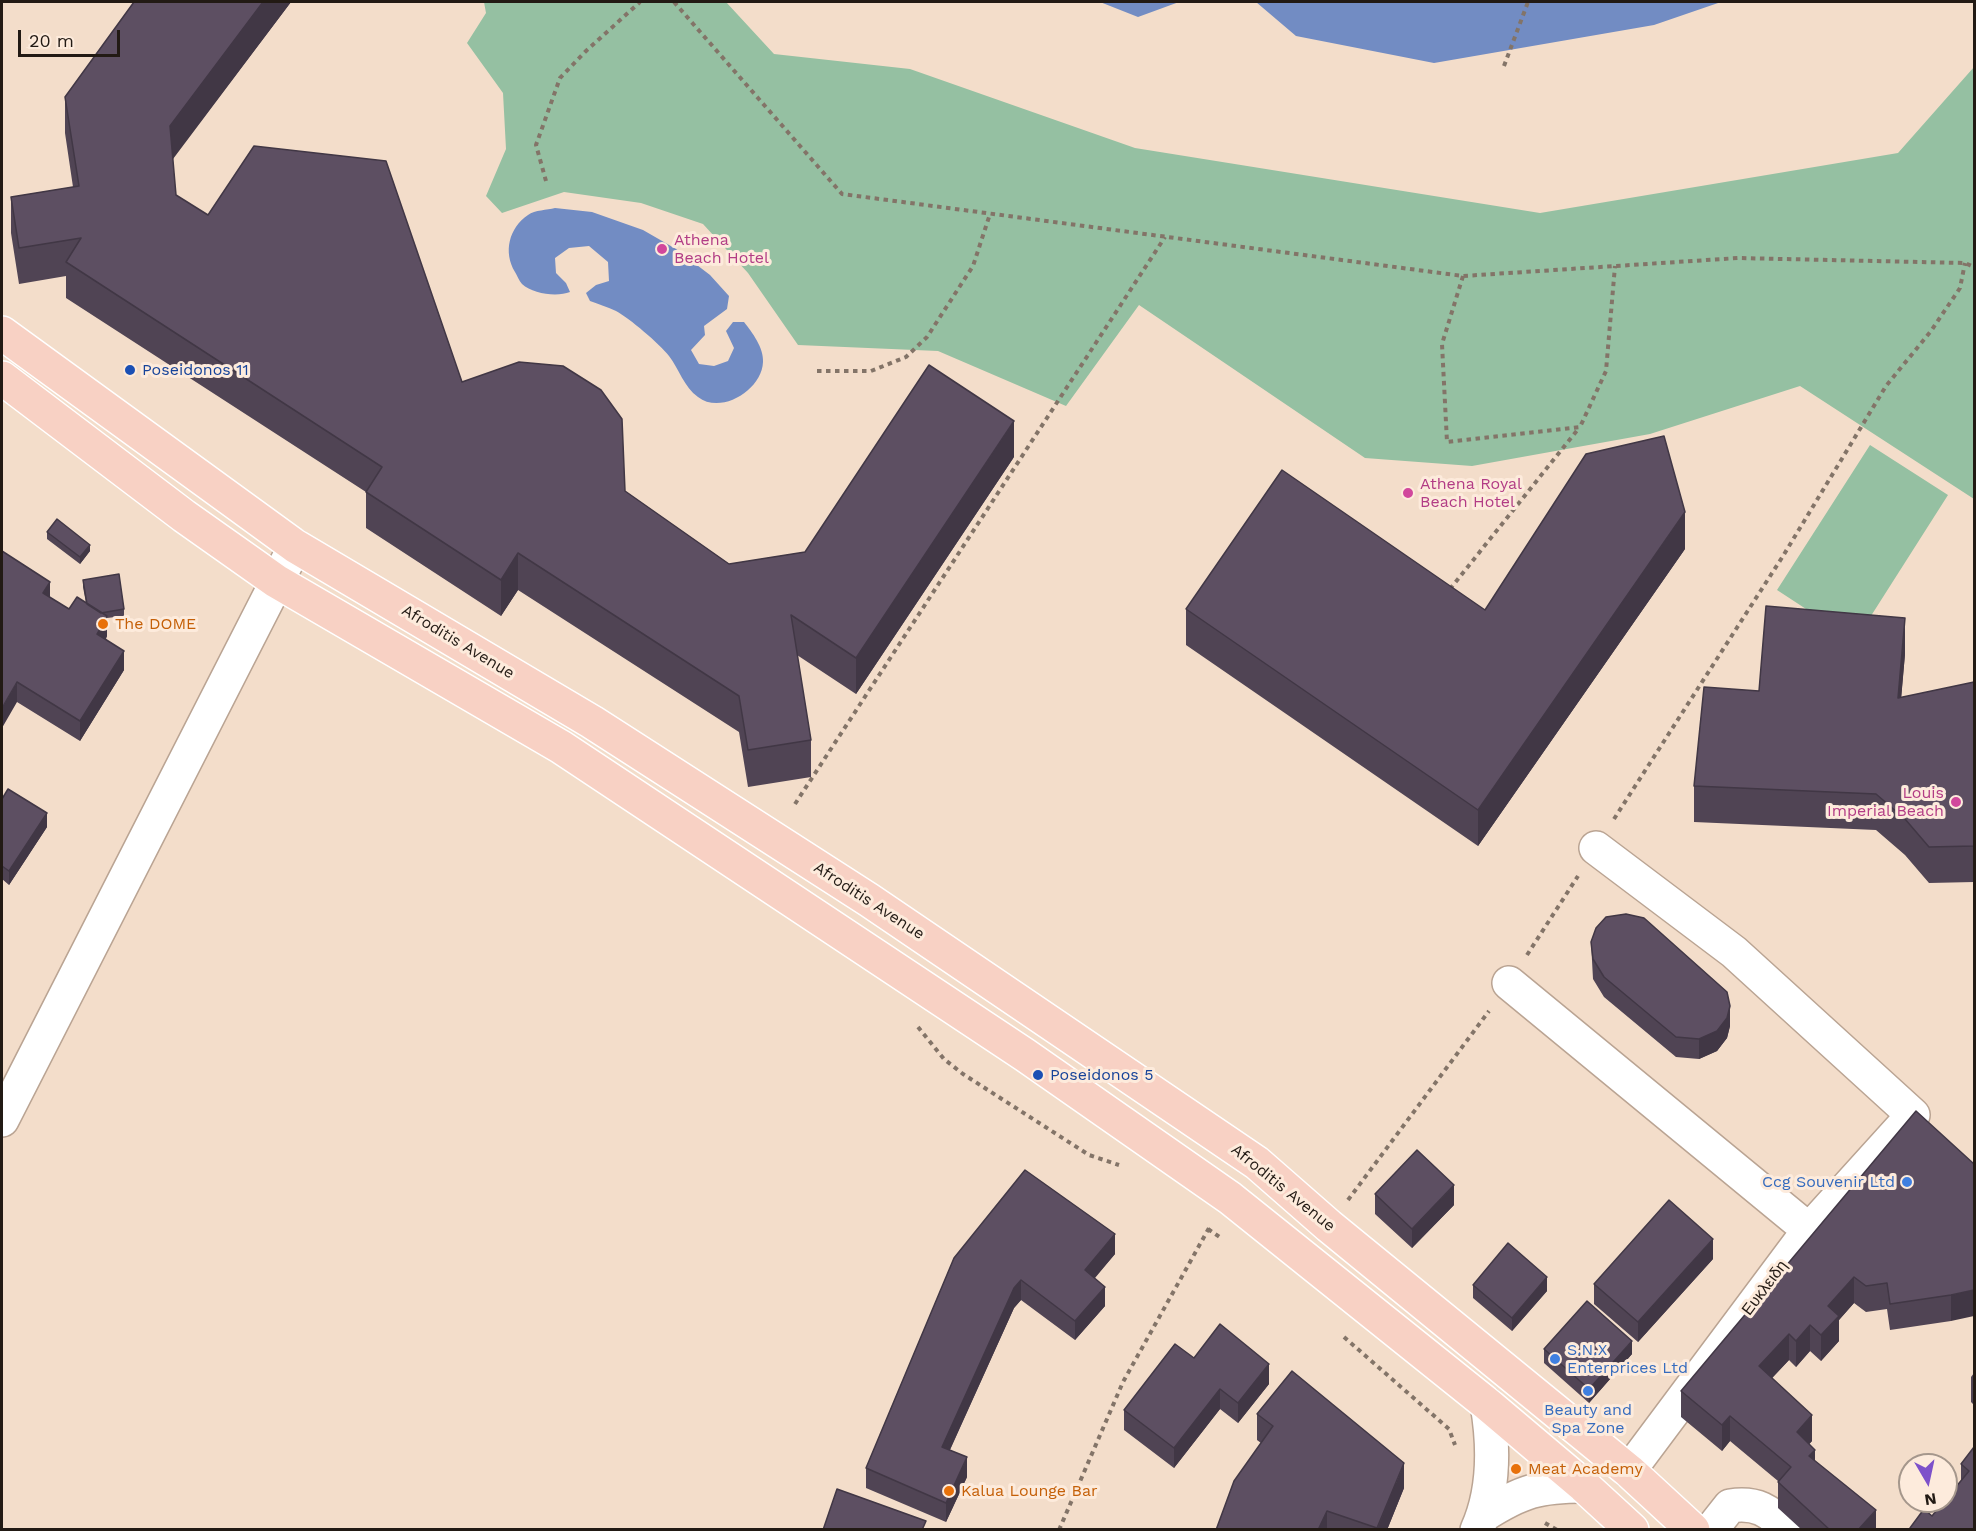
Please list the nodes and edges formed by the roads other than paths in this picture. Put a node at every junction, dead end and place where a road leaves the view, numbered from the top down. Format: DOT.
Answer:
graph roads {
  1 [pos="2,333"];
  2 [pos="2,378"];
  3 [pos="295,546"];
  4 [pos="276,581"];
  5 [pos="1596,848"];
  6 [pos="1509,983"];
  7 [pos="2,1120"];
  8 [pos="1809,1230"];
  9 [pos="1486,1404"];
  10 [pos="1629,1471"];
  11 [pos="1584,1486"];
  12 [pos="1489,1516"];
  13 [pos="1632,1530"];
  14 [pos="1693,1530"];
  15 [pos="1711,1530"];
  16 [pos="1788,1530"];
  1 -- 3 [label="main road, Afroditis Avenue"];
  2 -- 4 [label="main road"];
  3 -- 4 [label="street"];
  3 -- 10 [label="main road, Afroditis Avenue"];
  4 -- 7 [label="street"];
  4 -- 9 [label="main road"];
  5 -- 8 [label="street, Ευκλειδη"];
  6 -- 8 [label="street"];
  8 -- 10 [label="street, Ευκλειδη"];
  9 -- 11 [label="main road"];
  9 -- 12 [label="street"];
  10 -- 14 [label="main road, Afroditis Avenue"];
  11 -- 12 [label="street"];
  11 -- 13 [label="main road"];
  15 -- 16 [label="street"];
}
